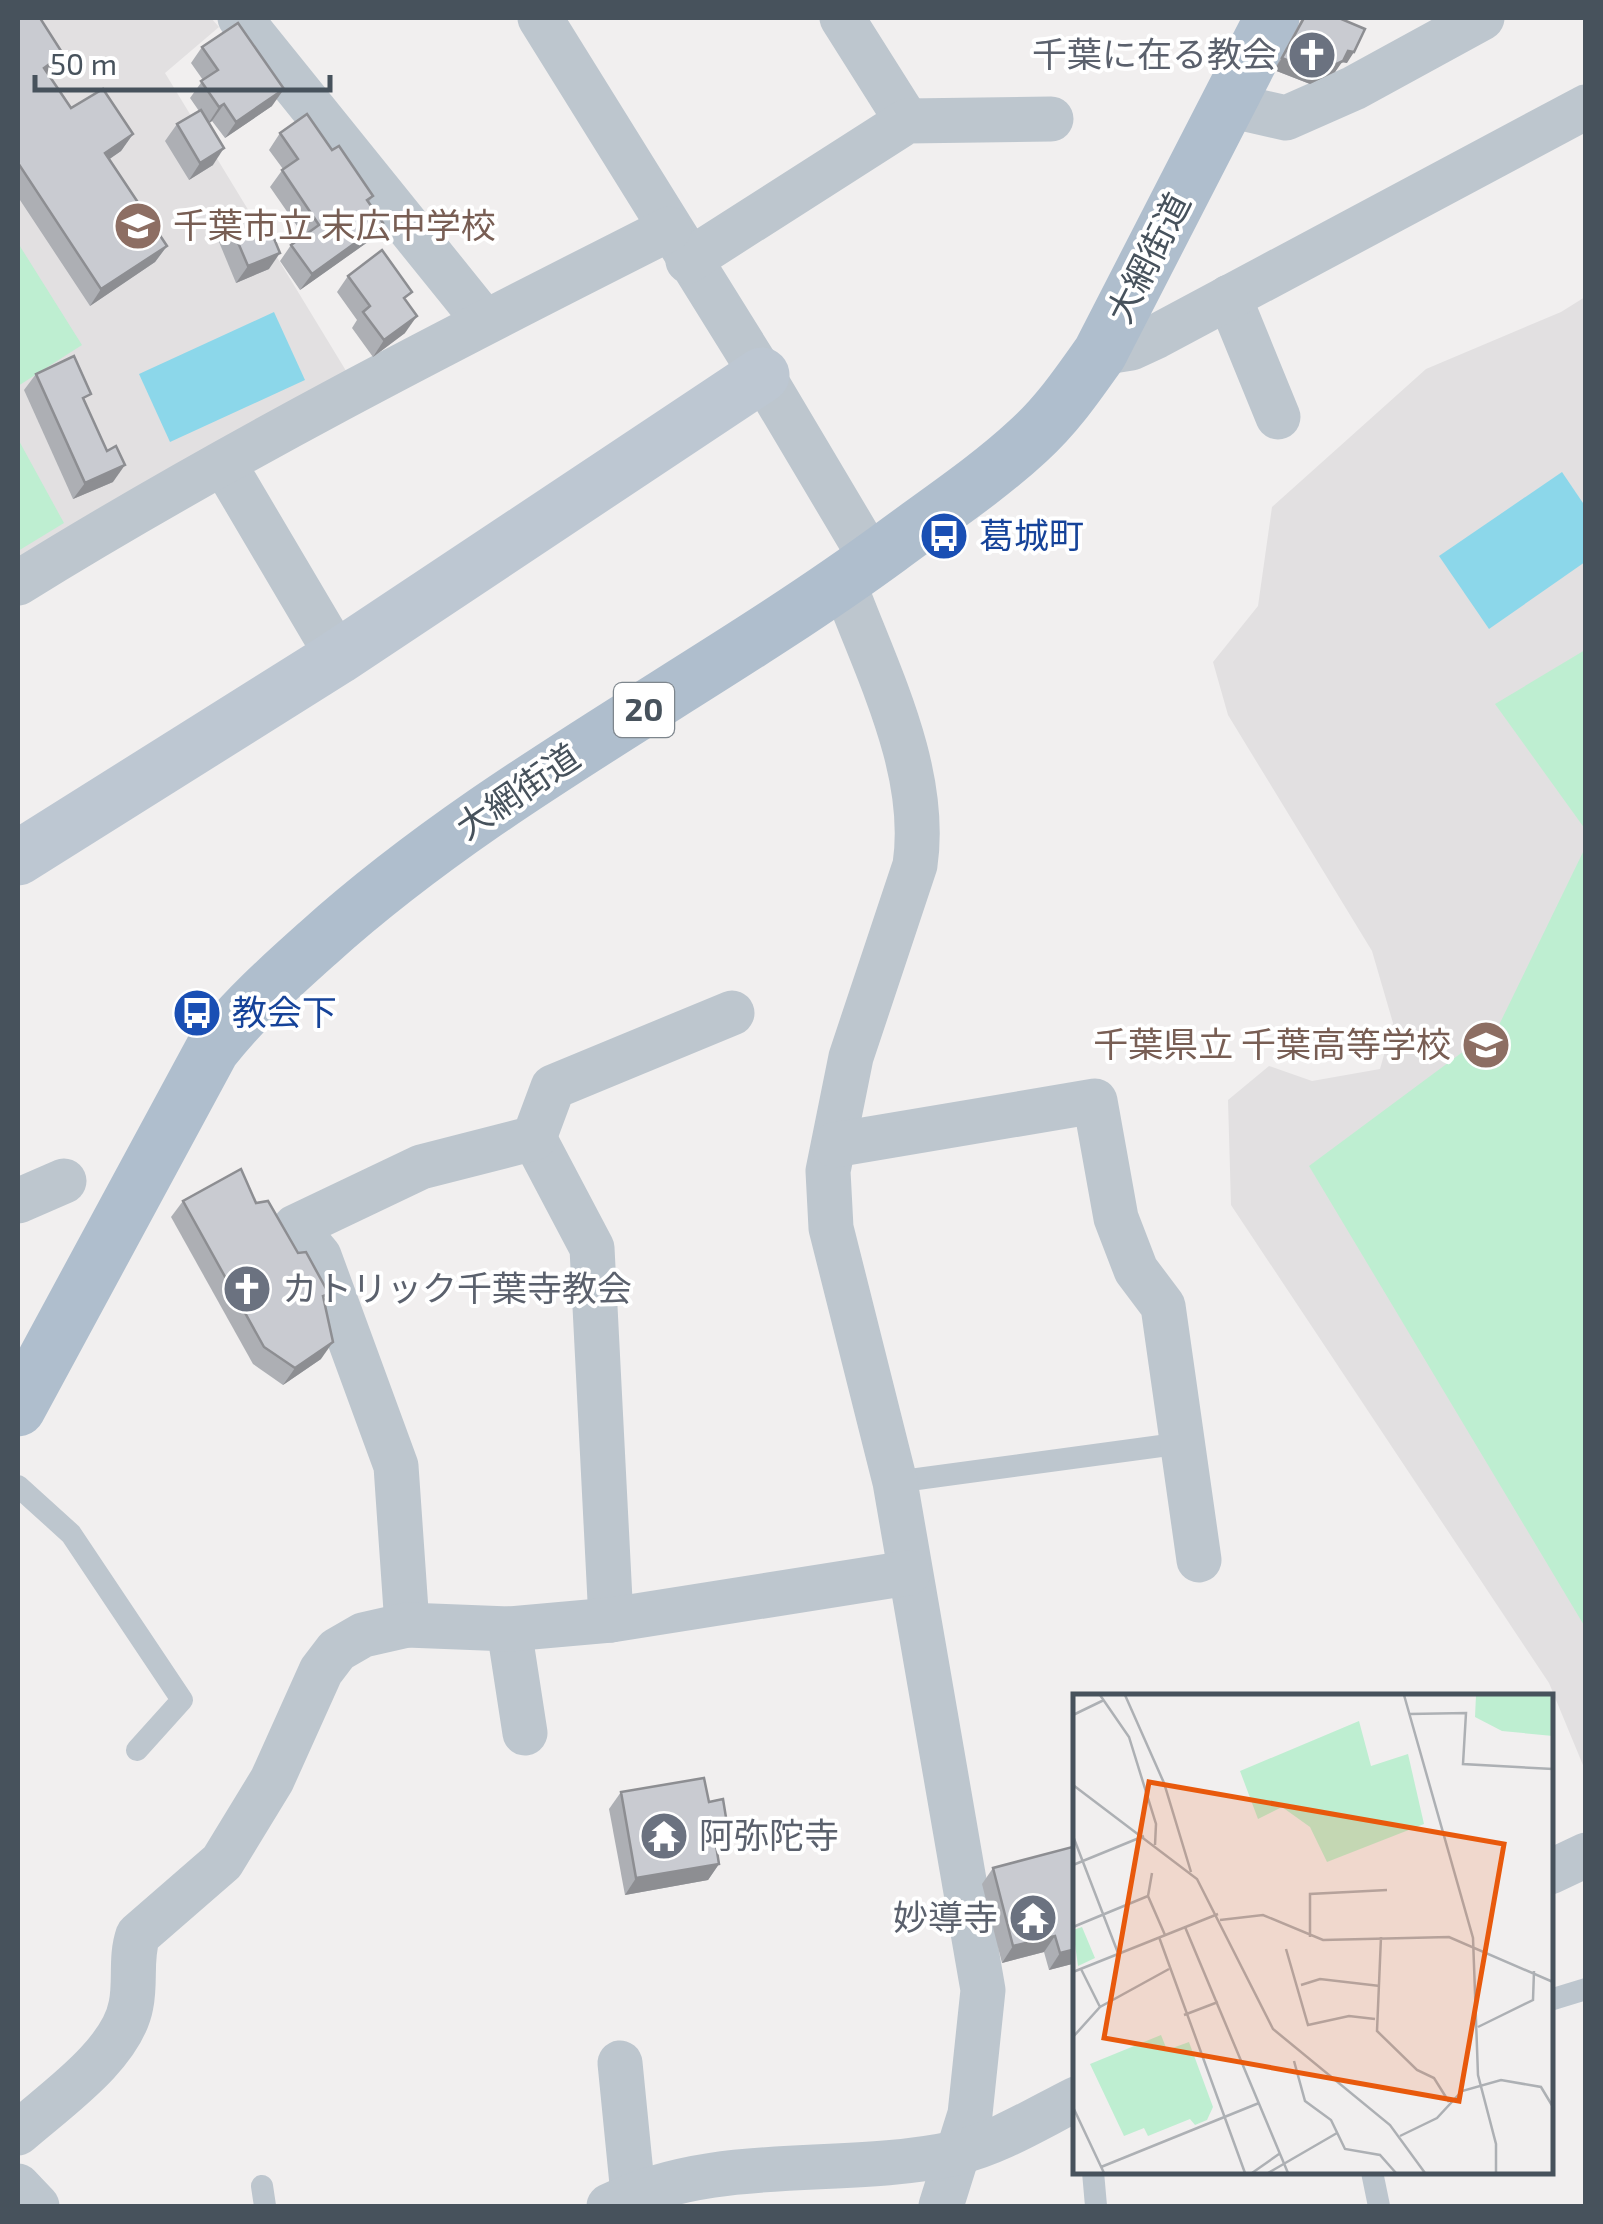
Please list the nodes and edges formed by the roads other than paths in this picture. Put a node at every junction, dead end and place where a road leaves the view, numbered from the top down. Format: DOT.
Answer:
graph roads {
  1 [pos="240,18"];
  2 [pos="540,18"];
  3 [pos="842,18"];
  4 [pos="1482,18"];
  5 [pos="1266,22"];
  6 [pos="1229,105"];
  7 [pos="1586,107"];
  8 [pos="1050,119"];
  9 [pos="907,121"];
  10 [pos="679,245"];
  11 [pos="1229,298"];
  12 [pos="485,322"];
  13 [pos="1100,353"];
  14 [pos="762,375"];
  15 [pos="1278,416"];
  16 [pos="224,464"];
  17 [pos="857,571"];
  18 [pos="18,583"];
  19 [pos="338,658"];
  20 [pos="18,858"];
  21 [pos="732,1012"];
  22 [pos="534,1138"];
  23 [pos="834,1146"];
  24 [pos="64,1182"];
  25 [pos="18,1201"];
  26 [pos="18,1409"];
  27 [pos="1183,1442"];
  28 [pos="895,1482"];
  29 [pos="18,1486"];
  30 [pos="1200,1560"];
  31 [pos="908,1573"];
  32 [pos="611,1620"];
  33 [pos="407,1624"];
  34 [pos="509,1629"];
  35 [pos="525,1733"];
  36 [pos="137,1750"];
  37 [pos="1586,1855"];
  38 [pos="1553,1871"];
  39 [pos="1586,1989"];
  40 [pos="1553,1999"];
  41 [pos="620,2063"];
  42 [pos="1073,2100"];
  43 [pos="18,2133"];
  44 [pos="960,2152"];
  45 [pos="1092,2174"];
  46 [pos="1372,2174"];
  47 [pos="18,2186"];
  48 [pos="621,2200"];
  49 [pos="37,2206"];
  50 [pos="942,2206"];
  51 [pos="1096,2206"];
  52 [pos="1380,2206"];
  1 -- 12 [label="street"];
  2 -- 10 [label="street"];
  3 -- 9 [label="street"];
  4 -- 6 [label="street"];
  5 -- 6 [label="main road, 大網街道 / 20"];
  6 -- 13 [label="main road, 大網街道 / 20"];
  7 -- 11 [label="street"];
  8 -- 9 [label="street"];
  9 -- 10 [label="street"];
  10 -- 12 [label="street"];
  10 -- 14 [label="street"];
  11 -- 13 [label="street"];
  11 -- 15 [label="street"];
  12 -- 16 [label="street"];
  13 -- 17 [label="main road, 大網街道 / 20"];
  14 -- 17 [label="street"];
  14 -- 19 [label="street"];
  16 -- 18 [label="street"];
  16 -- 19 [label="street"];
  17 -- 23 [label="street"];
  17 -- 26 [label="main road, 大網街道 / 20"];
  19 -- 20 [label="street"];
  21 -- 22 [label="street"];
  22 -- 32 [label="street"];
  22 -- 33 [label="street"];
  23 -- 27 [label="street"];
  23 -- 28 [label="street"];
  24 -- 25 [label="street"];
  27 -- 28 [label="lane"];
  27 -- 30 [label="street"];
  28 -- 31 [label="street"];
  29 -- 36 [label="lane"];
  31 -- 32 [label="street"];
  31 -- 44 [label="street"];
  32 -- 34 [label="street"];
  33 -- 34 [label="street"];
  33 -- 43 [label="street"];
  34 -- 35 [label="street"];
  37 -- 38 [label="street"];
  39 -- 40 [label="lane"];
  41 -- 48 [label="street"];
  42 -- 44 [label="street"];
  44 -- 48 [label="street"];
  44 -- 50 [label="street"];
  45 -- 51 [label="lane"];
  46 -- 52 [label="lane"];
  47 -- 49 [label="street"];
}
